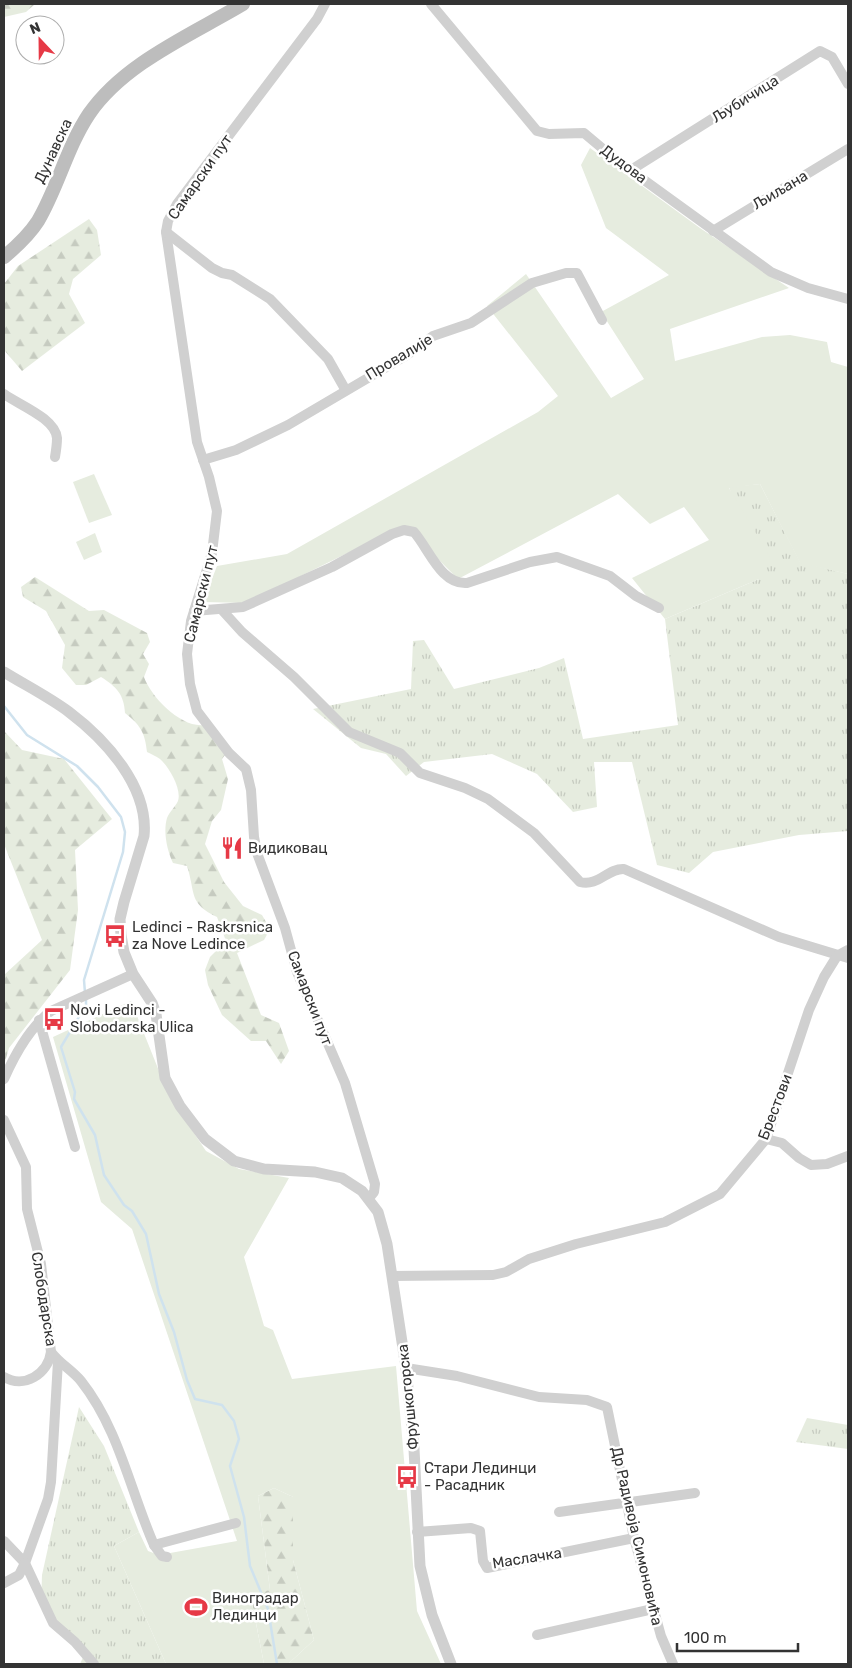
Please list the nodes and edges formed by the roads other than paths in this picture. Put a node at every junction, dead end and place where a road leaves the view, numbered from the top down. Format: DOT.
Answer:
graph roads {
  1 [pos="243,4"];
  2 [pos="325,4"];
  3 [pos="430,4"];
  4 [pos="848,84"];
  5 [pos="848,150"];
  6 [pos="631,170"];
  7 [pos="713,231"];
  8 [pos="166,232"];
  9 [pos="4,257"];
  10 [pos="848,299"];
  11 [pos="602,320"];
  12 [pos="345,389"];
  13 [pos="4,394"];
  14 [pos="55,457"];
  15 [pos="203,460"];
  16 [pos="659,608"];
  17 [pos="222,610"];
  18 [pos="194,611"];
  19 [pos="4,672"];
  20 [pos="848,950"];
  21 [pos="838,956"];
  22 [pos="848,958"];
  23 [pos="133,974"];
  24 [pos="39,1020"];
  25 [pos="4,1079"];
  26 [pos="4,1120"];
  27 [pos="766,1139"];
  28 [pos="75,1147"];
  29 [pos="848,1156"];
  30 [pos="369,1198"];
  31 [pos="392,1276"];
  32 [pos="51,1352"];
  33 [pos="58,1361"];
  34 [pos="406,1368"];
  35 [pos="4,1376"];
  36 [pos="695,1493"];
  37 [pos="626,1502"];
  38 [pos="559,1512"];
  39 [pos="236,1523"];
  40 [pos="418,1532"];
  41 [pos="634,1538"];
  42 [pos="4,1540"];
  43 [pos="154,1545"];
  44 [pos="167,1557"];
  45 [pos="25,1563"];
  46 [pos="4,1583"];
  47 [pos="653,1608"];
  48 [pos="537,1635"];
  49 [pos="94,1664"];
  50 [pos="451,1664"];
  51 [pos="673,1664"];
  1 -- 9 [label="main road, Дунавска"];
  2 -- 8 [label="street, Самарски пут"];
  3 -- 6 [label="street, Дудова"];
  4 -- 6 [label="street, Љубичица"];
  5 -- 7 [label="street, Љиљана"];
  6 -- 7 [label="street, Дудова"];
  7 -- 10 [label="street, Дудова"];
  8 -- 12 [label="street"];
  8 -- 15 [label="street, Самарски пут"];
  11 -- 12 [label="street, Провалије"];
  12 -- 15 [label="street, Провалије"];
  13 -- 14 [label="street"];
  15 -- 18 [label="street, Самарски пут"];
  16 -- 17 [label="street"];
  17 -- 18 [label="street"];
  17 -- 21 [label="street"];
  18 -- 30 [label="street, Самарски пут"];
  19 -- 23 [label="street, Фрушкогорска"];
  20 -- 21 [label="street, Брестови"];
  21 -- 22 [label="street"];
  21 -- 27 [label="street, Брестови"];
  23 -- 24 [label="street"];
  23 -- 30 [label="street, Фрушкогорска"];
  24 -- 25 [label="street"];
  24 -- 28 [label="street"];
  26 -- 32 [label="street, Слободарска"];
  27 -- 29 [label="street"];
  27 -- 31 [label="street, Брестови"];
  30 -- 31 [label="street, Фрушкогорска"];
  31 -- 34 [label="street, Фрушкогорска"];
  32 -- 33 [label="street, Слободарска"];
  32 -- 35 [label="street"];
  33 -- 43 [label="street, Слободарска"];
  33 -- 45 [label="street"];
  34 -- 37 [label="street, Др Радивоја Симоновића"];
  34 -- 40 [label="street, Фрушкогорска"];
  36 -- 37 [label="street"];
  37 -- 38 [label="street"];
  37 -- 41 [label="street, Др Радивоја Симоновића"];
  39 -- 43 [label="street"];
  40 -- 41 [label="street, Маслачка"];
  40 -- 50 [label="street, Фрушкогорска"];
  41 -- 47 [label="street, Др Радивоја Симоновића"];
  42 -- 45 [label="street"];
  43 -- 44 [label="street, Слободарска"];
  45 -- 46 [label="street"];
  45 -- 49 [label="street"];
  47 -- 48 [label="street"];
  47 -- 51 [label="street, Др Радивоја Симоновића"];
}
